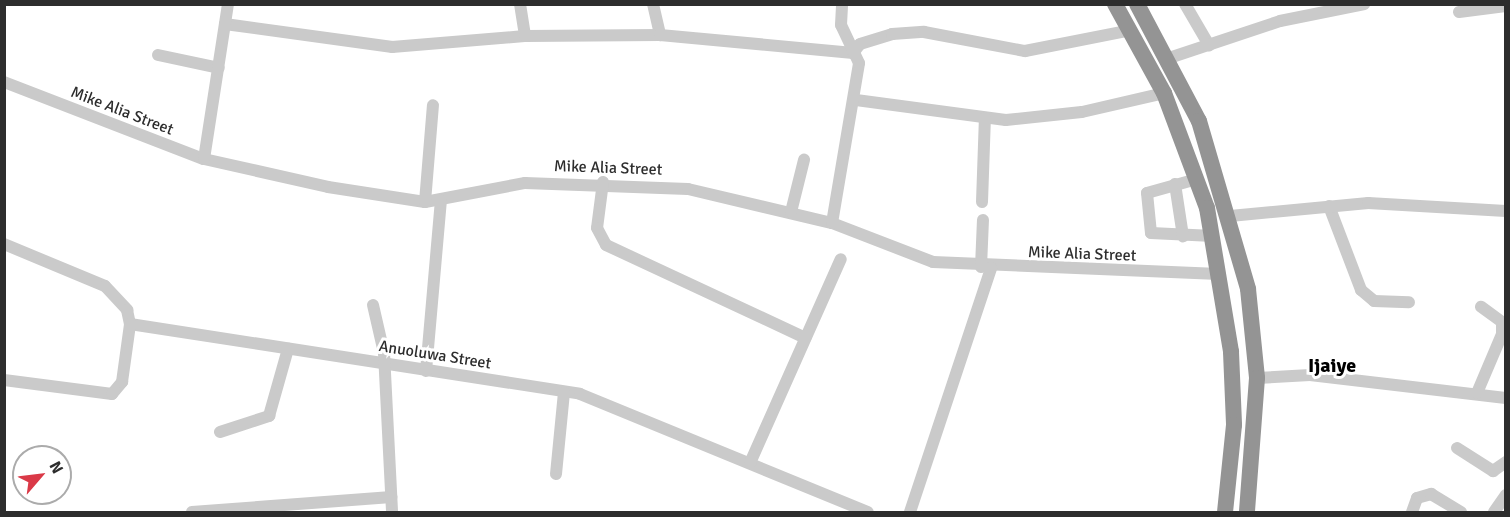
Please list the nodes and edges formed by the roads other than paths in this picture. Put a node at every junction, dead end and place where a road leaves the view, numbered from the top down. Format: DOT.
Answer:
graph roads {
  1 [pos="228,4"];
  2 [pos="520,4"];
  3 [pos="653,4"];
  4 [pos="842,4"];
  5 [pos="1115,4"];
  6 [pos="1137,4"];
  7 [pos="1185,4"];
  8 [pos="1364,4"];
  9 [pos="1482,6"];
  10 [pos="1506,6"];
  11 [pos="1459,12"];
  12 [pos="225,24"];
  13 [pos="1131,30"];
  14 [pos="660,35"];
  15 [pos="525,36"];
  16 [pos="1209,45"];
  17 [pos="853,52"];
  18 [pos="158,55"];
  19 [pos="1166,59"];
  20 [pos="219,68"];
  21 [pos="4,82"];
  22 [pos="1164,93"];
  23 [pos="856,100"];
  24 [pos="433,105"];
  25 [pos="986,118"];
  26 [pos="204,159"];
  27 [pos="804,160"];
  28 [pos="1197,178"];
  29 [pos="603,182"];
  30 [pos="1175,184"];
  31 [pos="441,201"];
  32 [pos="425,202"];
  33 [pos="982,202"];
  34 [pos="1329,206"];
  35 [pos="1506,211"];
  36 [pos="791,212"];
  37 [pos="1230,216"];
  38 [pos="983,220"];
  39 [pos="832,223"];
  40 [pos="1183,236"];
  41 [pos="1213,236"];
  42 [pos="4,244"];
  43 [pos="841,259"];
  44 [pos="986,267"];
  45 [pos="1220,274"];
  46 [pos="1408,302"];
  47 [pos="373,305"];
  48 [pos="1481,307"];
  49 [pos="130,324"];
  50 [pos="805,338"];
  51 [pos="288,350"];
  52 [pos="382,363"];
  53 [pos="426,371"];
  54 [pos="1257,378"];
  55 [pos="4,380"];
  56 [pos="564,392"];
  57 [pos="1477,393"];
  58 [pos="1506,398"];
  59 [pos="220,432"];
  60 [pos="1457,448"];
  61 [pos="1506,462"];
  62 [pos="750,463"];
  63 [pos="556,474"];
  64 [pos="1506,495"];
  65 [pos="391,497"];
  66 [pos="192,513"];
  67 [pos="392,513"];
  68 [pos="868,513"];
  69 [pos="910,513"];
  70 [pos="1226,513"];
  71 [pos="1247,513"];
  72 [pos="1412,513"];
  73 [pos="1461,513"];
  74 [pos="1494,513"];
  1 -- 12 [label="street"];
  2 -- 15 [label="street"];
  3 -- 14 [label="street"];
  4 -- 17 [label="street"];
  5 -- 13 [label="highway"];
  6 -- 19 [label="highway"];
  7 -- 16 [label="street"];
  8 -- 16 [label="street"];
  9 -- 10 [label="street"];
  9 -- 11 [label="street"];
  12 -- 15 [label="street"];
  12 -- 20 [label="street"];
  13 -- 17 [label="street"];
  13 -- 22 [label="highway"];
  14 -- 15 [label="street"];
  14 -- 17 [label="street"];
  16 -- 19 [label="street"];
  17 -- 23 [label="street"];
  18 -- 20 [label="street"];
  19 -- 37 [label="highway"];
  20 -- 26 [label="street"];
  21 -- 26 [label="street, Mike Alia Street"];
  22 -- 25 [label="street"];
  22 -- 28 [label="highway"];
  23 -- 25 [label="street"];
  23 -- 39 [label="street"];
  24 -- 32 [label="street"];
  25 -- 33 [label="street"];
  26 -- 32 [label="street, Mike Alia Street"];
  27 -- 36 [label="street"];
  28 -- 30 [label="street"];
  28 -- 41 [label="highway"];
  29 -- 31 [label="street, Mike Alia Street"];
  29 -- 36 [label="street, Mike Alia Street"];
  29 -- 50 [label="street"];
  30 -- 40 [label="street"];
  30 -- 40 [label="street"];
  31 -- 32 [label="street, Mike Alia Street"];
  31 -- 53 [label="street"];
  34 -- 35 [label="street"];
  34 -- 37 [label="street"];
  34 -- 46 [label="street"];
  36 -- 39 [label="street, Mike Alia Street"];
  37 -- 54 [label="highway"];
  38 -- 44 [label="street"];
  39 -- 44 [label="street, Mike Alia Street"];
  40 -- 41 [label="street"];
  41 -- 45 [label="highway"];
  42 -- 49 [label="street"];
  43 -- 50 [label="street"];
  44 -- 45 [label="street, Mike Alia Street"];
  44 -- 69 [label="street"];
  45 -- 70 [label="highway"];
  47 -- 52 [label="street"];
  48 -- 57 [label="street"];
  49 -- 51 [label="street, Anuoluwa Street"];
  49 -- 55 [label="street"];
  50 -- 62 [label="street"];
  51 -- 52 [label="street, Anuoluwa Street"];
  51 -- 59 [label="street"];
  52 -- 53 [label="street, Anuoluwa Street"];
  52 -- 65 [label="street"];
  53 -- 56 [label="street, Anuoluwa Street"];
  54 -- 57 [label="street"];
  54 -- 71 [label="highway"];
  56 -- 62 [label="street, Anuoluwa Street"];
  56 -- 63 [label="street"];
  57 -- 58 [label="street"];
  60 -- 61 [label="street"];
  62 -- 68 [label="street, Anuoluwa Street"];
  64 -- 74 [label="street"];
  65 -- 66 [label="street"];
  65 -- 67 [label="street"];
  72 -- 73 [label="street"];
}
